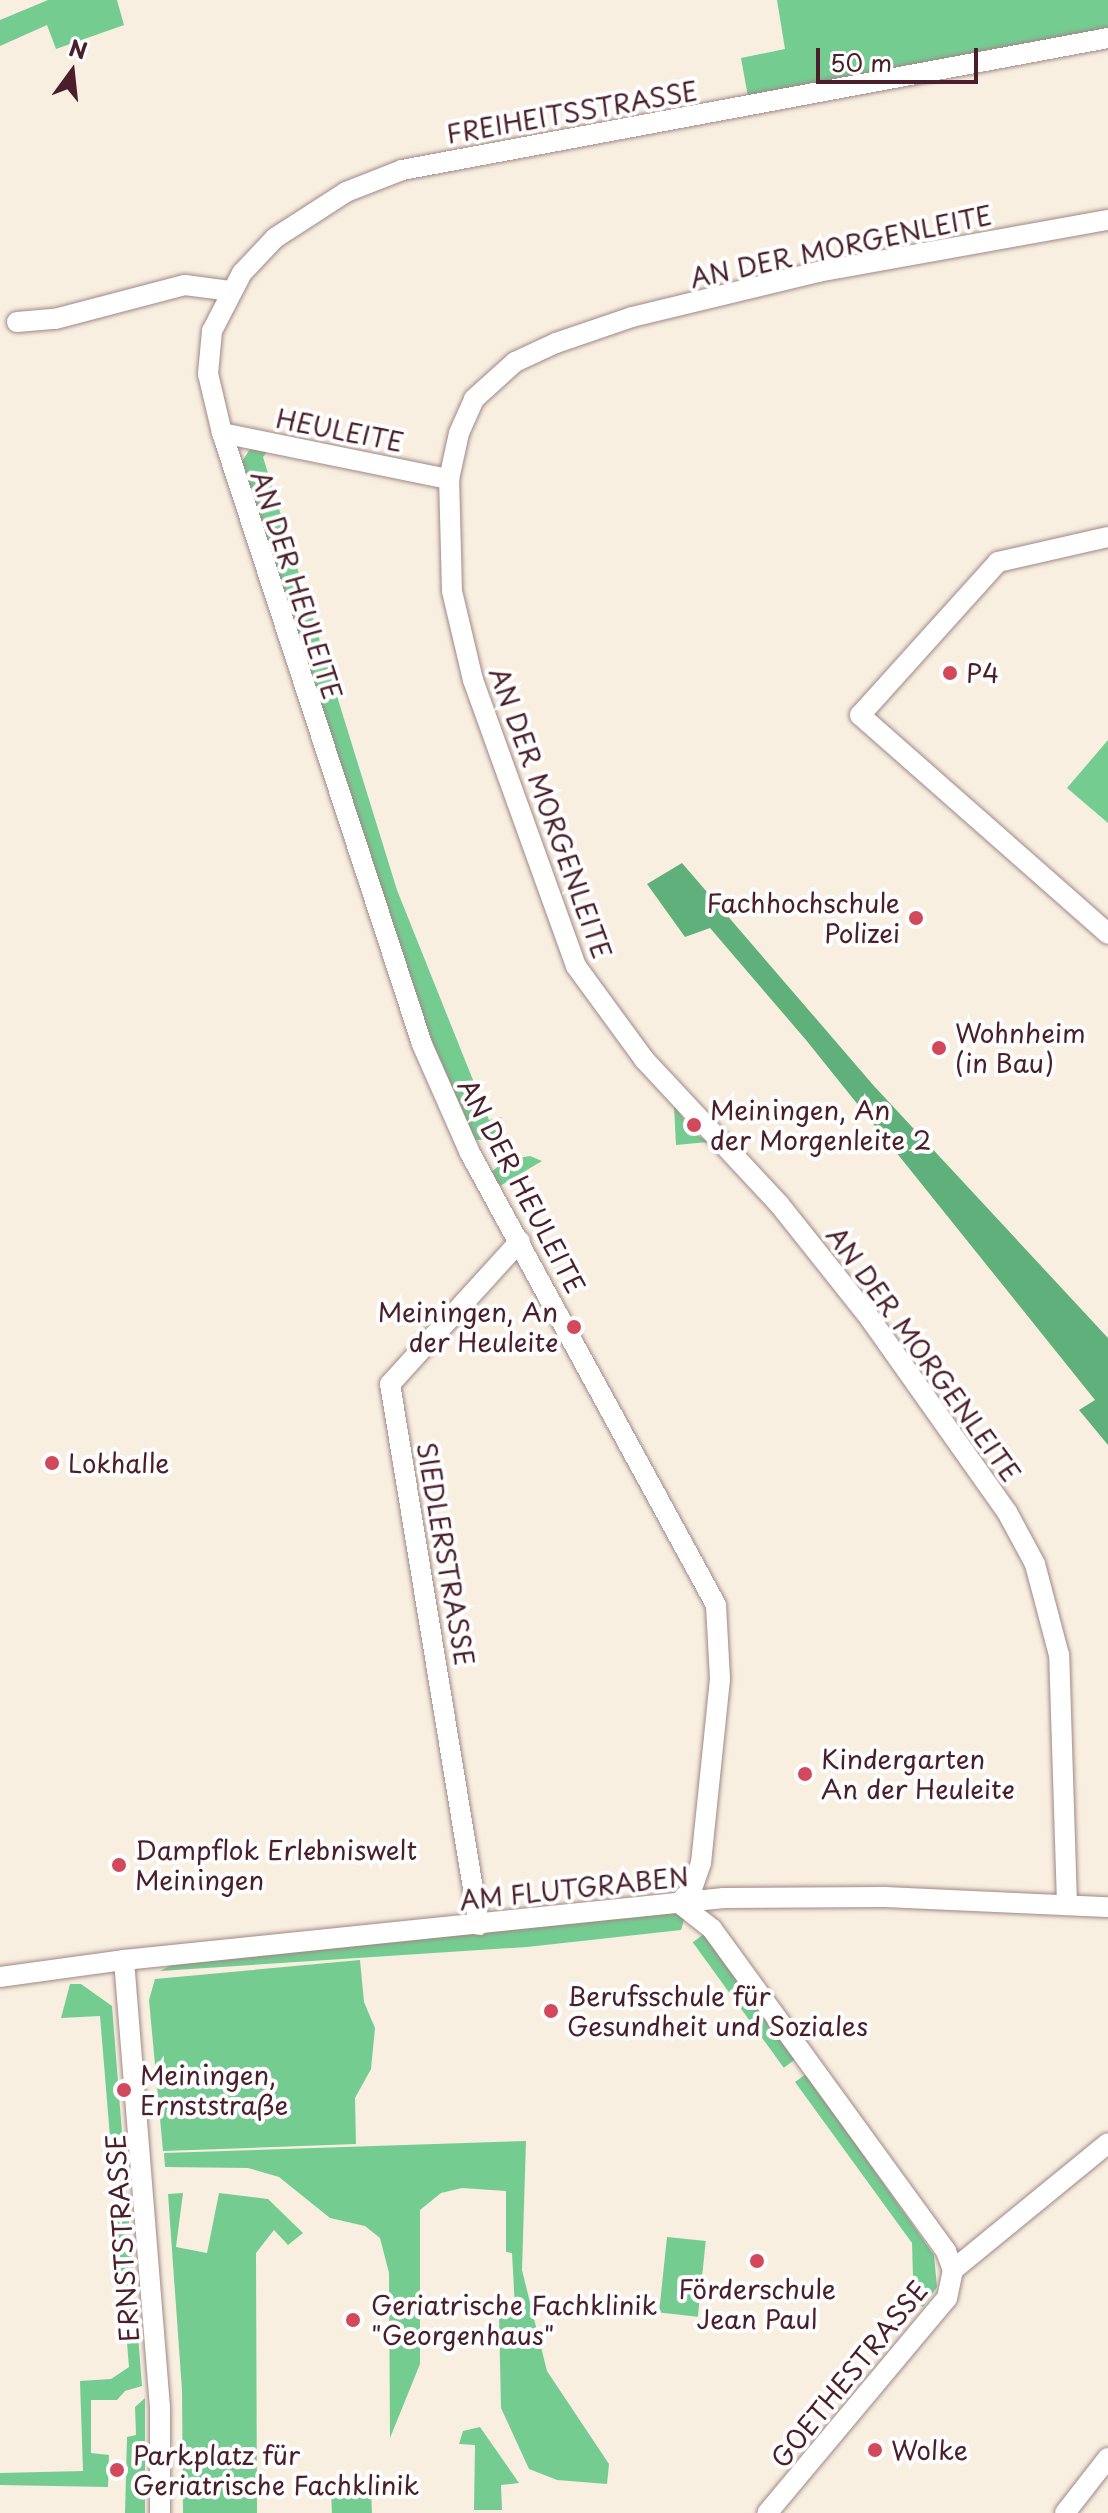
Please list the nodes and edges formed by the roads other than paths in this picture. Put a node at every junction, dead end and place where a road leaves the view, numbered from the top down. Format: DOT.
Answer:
graph roads {
  1 [pos="1108,38"];
  2 [pos="1108,220"];
  3 [pos="230,291"];
  4 [pos="17,322"];
  5 [pos="222,433"];
  6 [pos="449,479"];
  7 [pos="1108,537"];
  8 [pos="1108,934"];
  9 [pos="520,1241"];
  10 [pos="679,1903"];
  11 [pos="1067,1904"];
  12 [pos="1108,1907"];
  13 [pos="479,1925"];
  14 [pos="124,1960"];
  15 [pos="0,1977"];
  16 [pos="1108,2143"];
  17 [pos="953,2270"];
  18 [pos="1108,2458"];
  19 [pos="160,2513"];
  20 [pos="767,2513"];
  21 [pos="1065,2513"];
  1 -- 3 [label="street, FREIHEITSSTRASSE"];
  2 -- 6 [label="street, AN DER MORGENLEITE"];
  3 -- 4 [label="street"];
  3 -- 5 [label="street, FREIHEITSSTRASSE"];
  5 -- 6 [label="street, HEULEITE"];
  5 -- 9 [label="street, AN DER HEULEITE"];
  6 -- 11 [label="street, AN DER MORGENLEITE"];
  7 -- 8 [label="street"];
  9 -- 10 [label="street, AN DER HEULEITE"];
  9 -- 13 [label="street, SIEDLERSTRASSE"];
  10 -- 11 [label="street, AM FLUTGRABEN"];
  10 -- 13 [label="street, AM FLUTGRABEN"];
  10 -- 17 [label="street"];
  11 -- 12 [label="street, AM FLUTGRABEN"];
  13 -- 14 [label="street, AM FLUTGRABEN"];
  14 -- 15 [label="street, AM FLUTGRABEN"];
  14 -- 19 [label="street, ERNSTSTRASSE"];
  16 -- 17 [label="street, GOETHESTRASSE"];
  17 -- 20 [label="street, GOETHESTRASSE"];
  18 -- 21 [label="street"];
}
